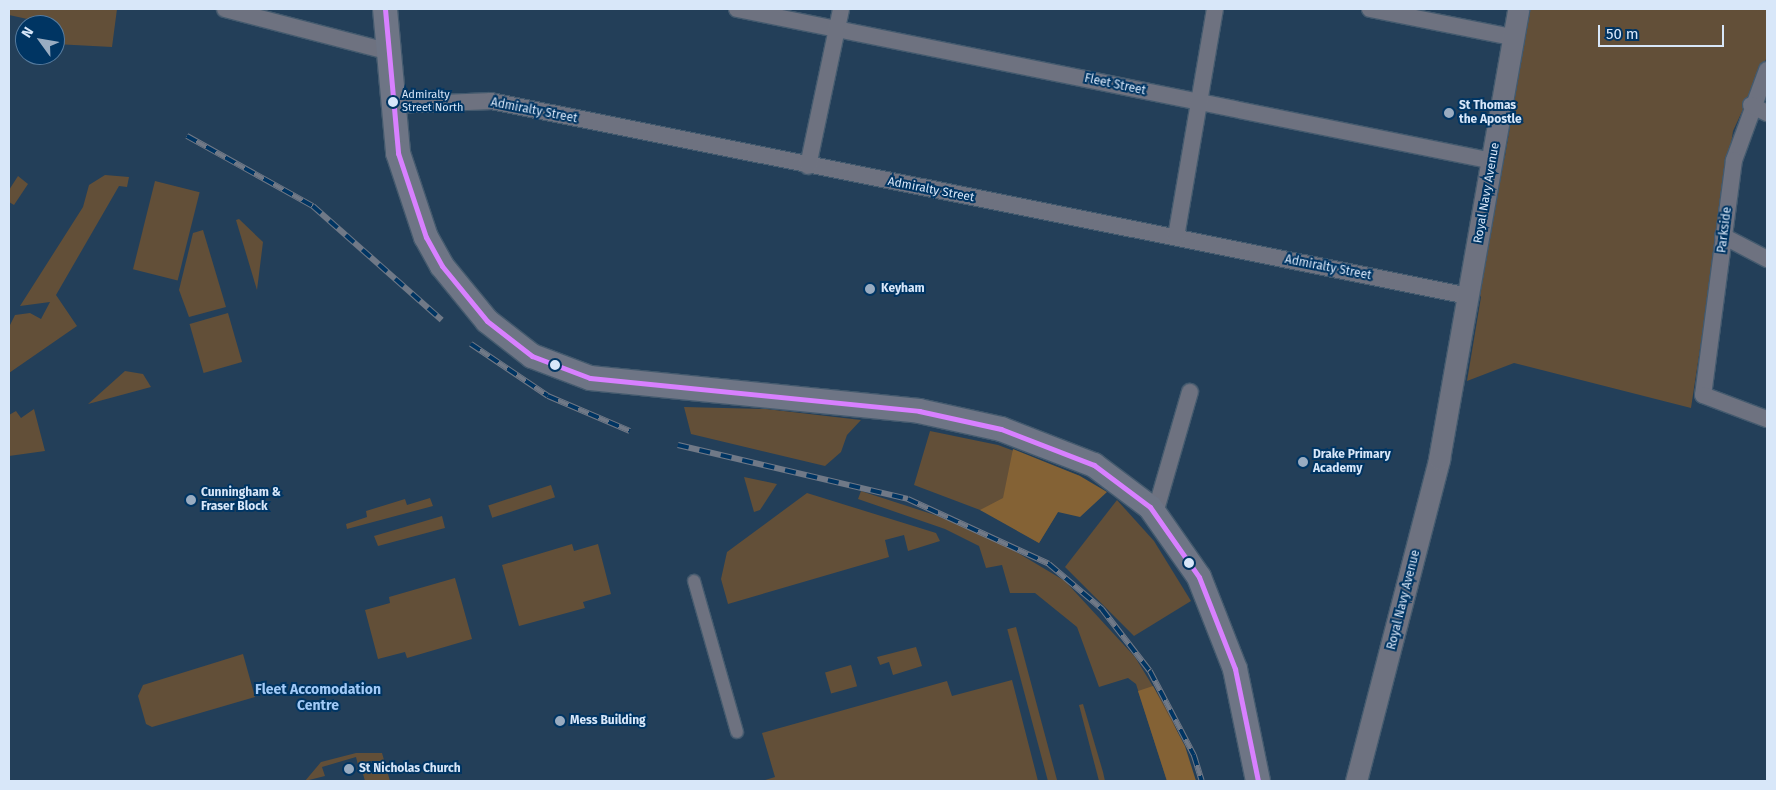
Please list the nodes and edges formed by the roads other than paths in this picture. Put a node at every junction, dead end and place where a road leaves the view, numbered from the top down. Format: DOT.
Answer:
graph roads {
  1 [pos="225,9"];
  2 [pos="385,9"];
  3 [pos="737,9"];
  4 [pos="841,9"];
  5 [pos="1215,9"];
  6 [pos="1370,9"];
  7 [pos="1518,9"];
  8 [pos="837,28"];
  9 [pos="1512,37"];
  10 [pos="386,51"];
  11 [pos="1767,70"];
  12 [pos="1199,102"];
  13 [pos="391,105"];
  14 [pos="1751,105"];
  15 [pos="1767,113"];
  16 [pos="1493,161"];
  17 [pos="808,166"];
  18 [pos="1724,236"];
  19 [pos="1176,237"];
  20 [pos="1767,259"];
  21 [pos="1469,296"];
  22 [pos="1190,392"];
  23 [pos="1767,420"];
  24 [pos="1155,513"];
  25 [pos="694,581"];
  26 [pos="737,732"];
  27 [pos="1258,781"];
  28 [pos="1356,781"];
  1 -- 10 [label="street"];
  2 -- 10 [label="main road"];
  3 -- 8 [label="street, Fleet Street"];
  4 -- 8 [label="street"];
  5 -- 12 [label="street"];
  6 -- 9 [label="street"];
  7 -- 9 [label="street, Royal Navy Avenue"];
  8 -- 12 [label="street, Fleet Street"];
  8 -- 17 [label="street"];
  9 -- 16 [label="street, Royal Navy Avenue"];
  10 -- 13 [label="main road"];
  11 -- 14 [label="street, Parkside"];
  12 -- 16 [label="street, Fleet Street"];
  12 -- 19 [label="street"];
  13 -- 17 [label="street, Admiralty Street"];
  13 -- 24 [label="main road"];
  14 -- 15 [label="street"];
  14 -- 18 [label="street, Parkside"];
  16 -- 21 [label="street, Royal Navy Avenue"];
  17 -- 19 [label="street, Admiralty Street"];
  18 -- 20 [label="street"];
  18 -- 23 [label="street, Parkside"];
  19 -- 21 [label="street, Admiralty Street"];
  21 -- 28 [label="street, Royal Navy Avenue"];
  22 -- 24 [label="street"];
  24 -- 27 [label="main road"];
  25 -- 26 [label="street"];
}
